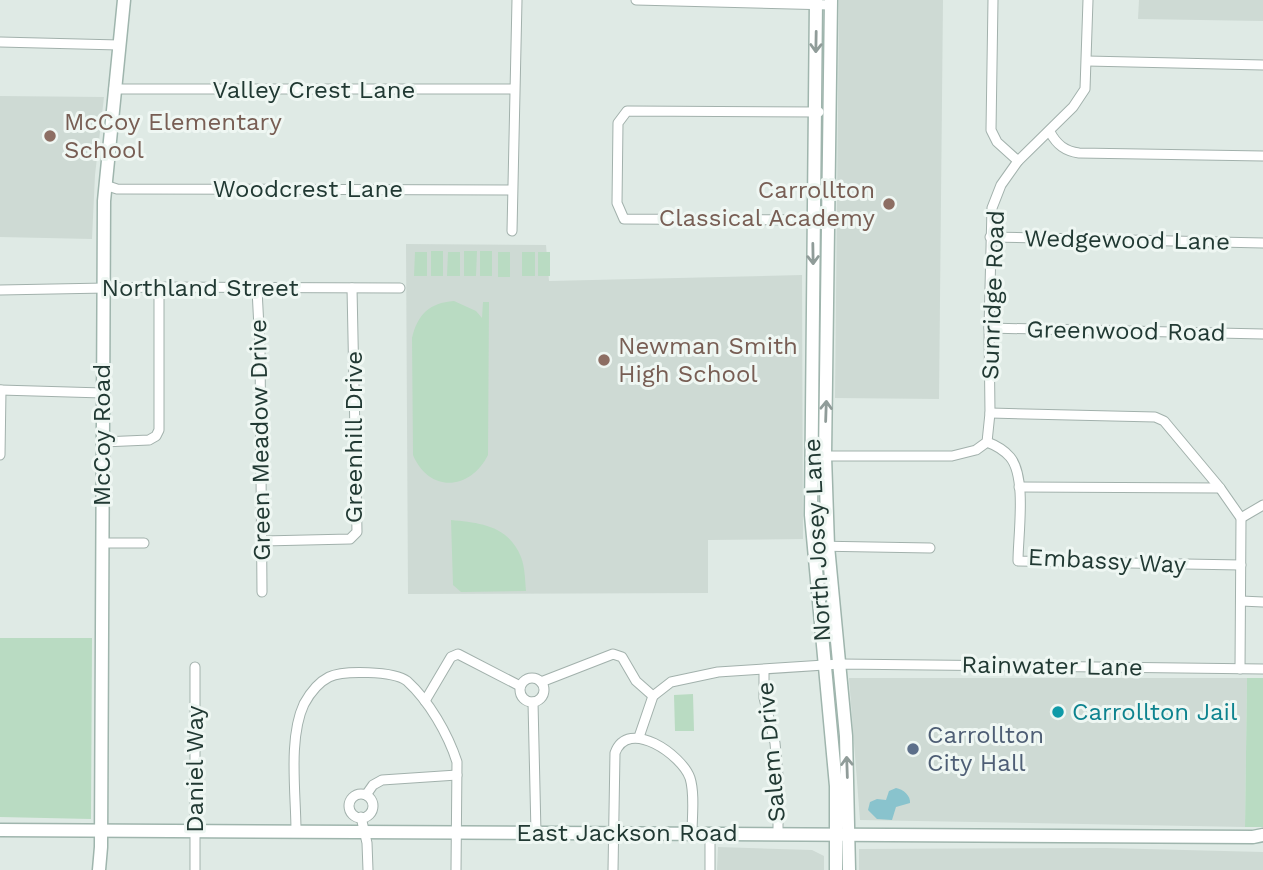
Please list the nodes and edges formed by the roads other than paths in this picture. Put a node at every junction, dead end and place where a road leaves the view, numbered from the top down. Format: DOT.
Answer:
graph roads {
  1 [pos="124,0"];
  2 [pos="517,0"];
  3 [pos="636,0"];
  4 [pos="993,0"];
  5 [pos="1088,0"];
  6 [pos="816,2"];
  7 [pos="831,3"];
  8 [pos="0,43"];
  9 [pos="119,45"];
  10 [pos="1087,61"];
  11 [pos="1263,65"];
  12 [pos="114,89"];
  13 [pos="514,89"];
  14 [pos="815,112"];
  15 [pos="831,112"];
  16 [pos="1050,132"];
  17 [pos="1263,156"];
  18 [pos="1018,161"];
  19 [pos="105,185"];
  20 [pos="512,190"];
  21 [pos="829,219"];
  22 [pos="813,220"];
  23 [pos="512,231"];
  24 [pos="990,237"];
  25 [pos="1263,243"];
  26 [pos="159,287"];
  27 [pos="103,288"];
  28 [pos="352,288"];
  29 [pos="400,288"];
  30 [pos="257,289"];
  31 [pos="0,290"];
  32 [pos="989,328"];
  33 [pos="1263,334"];
  34 [pos="0,390"];
  35 [pos="103,393"];
  36 [pos="990,413"];
  37 [pos="103,442"];
  38 [pos="987,442"];
  39 [pos="0,454"];
  40 [pos="810,456"];
  41 [pos="825,456"];
  42 [pos="1019,486"];
  43 [pos="1220,488"];
  44 [pos="1263,505"];
  45 [pos="1241,518"];
  46 [pos="263,541"];
  47 [pos="102,543"];
  48 [pos="144,543"];
  49 [pos="814,546"];
  50 [pos="828,546"];
  51 [pos="930,548"];
  52 [pos="1241,565"];
  53 [pos="262,592"];
  54 [pos="1241,601"];
  55 [pos="1263,602"];
  56 [pos="840,664"];
  57 [pos="825,665"];
  58 [pos="195,667"];
  59 [pos="1240,669"];
  60 [pos="1263,669"];
  61 [pos="764,670"];
  62 [pos="541,682"];
  63 [pos="520,686"];
  64 [pos="653,696"];
  65 [pos="425,701"];
  66 [pos="533,702"];
  67 [pos="639,737"];
  68 [pos="457,775"];
  69 [pos="366,795"];
  70 [pos="361,817"];
  71 [pos="0,830"];
  72 [pos="101,830"];
  73 [pos="194,831"];
  74 [pos="296,831"];
  75 [pos="364,832"];
  76 [pos="457,832"];
  77 [pos="536,833"];
  78 [pos="615,833"];
  79 [pos="692,834"];
  80 [pos="710,834"];
  81 [pos="778,834"];
  82 [pos="843,835"];
  83 [pos="1260,837"];
  84 [pos="99,870"];
  85 [pos="195,870"];
  86 [pos="368,870"];
  87 [pos="456,870"];
  88 [pos="613,870"];
  89 [pos="710,870"];
  90 [pos="836,870"];
  91 [pos="849,870"];
  1 -- 9 [label="street, McCoy Road"];
  2 -- 13 [label="street"];
  3 -- 6 [label="street"];
  4 -- 18 [label="street"];
  5 -- 10 [label="street, Sunridge Road"];
  6 -- 7 [label="street"];
  6 -- 14 [label="street, North Josey Lane, one-way"];
  7 -- 15 [label="street, North Josey Lane"];
  8 -- 9 [label="street"];
  9 -- 12 [label="street, McCoy Road"];
  10 -- 11 [label="street"];
  10 -- 16 [label="street, Sunridge Road"];
  12 -- 13 [label="street, Valley Crest Lane"];
  12 -- 19 [label="street, McCoy Road"];
  13 -- 20 [label="street"];
  14 -- 15 [label="street"];
  14 -- 22 [label="street, North Josey Lane"];
  14 -- 22 [label="street"];
  15 -- 21 [label="street, North Josey Lane"];
  16 -- 17 [label="street"];
  16 -- 18 [label="street, Sunridge Road"];
  18 -- 24 [label="street, Sunridge Road"];
  19 -- 20 [label="street, Woodcrest Lane"];
  19 -- 27 [label="street, McCoy Road"];
  20 -- 23 [label="street"];
  21 -- 22 [label="street"];
  41 -- 21 [label="street, North Josey Lane, one-way"];
  22 -- 40 [label="street, North Josey Lane, one-way"];
  24 -- 25 [label="street, Wedgewood Lane"];
  24 -- 32 [label="street, Sunridge Road"];
  26 -- 27 [label="street, Northland Street"];
  26 -- 30 [label="street, Northland Street"];
  26 -- 37 [label="street"];
  27 -- 31 [label="street, Northland Street"];
  27 -- 35 [label="street, McCoy Road"];
  28 -- 29 [label="street, Northland Street"];
  28 -- 30 [label="street, Northland Street"];
  28 -- 46 [label="street, Greenhill Drive"];
  30 -- 46 [label="street, Green Meadow Drive"];
  32 -- 33 [label="street, Greenwood Road"];
  32 -- 36 [label="street, Sunridge Road"];
  34 -- 35 [label="street"];
  34 -- 39 [label="street"];
  35 -- 37 [label="street, McCoy Road"];
  36 -- 38 [label="street, Sunridge Road"];
  36 -- 43 [label="street"];
  37 -- 47 [label="street, McCoy Road"];
  38 -- 41 [label="street"];
  38 -- 42 [label="street, Embassy Way"];
  40 -- 41 [label="street"];
  40 -- 49 [label="street, North Josey Lane"];
  41 -- 50 [label="street, North Josey Lane"];
  42 -- 43 [label="street"];
  42 -- 52 [label="street, Embassy Way"];
  43 -- 45 [label="street"];
  44 -- 45 [label="street"];
  45 -- 52 [label="street"];
  46 -- 53 [label="street, Green Meadow Drive"];
  47 -- 48 [label="street"];
  47 -- 72 [label="street, McCoy Road"];
  49 -- 50 [label="street"];
  49 -- 57 [label="street, North Josey Lane"];
  50 -- 51 [label="street"];
  50 -- 56 [label="street, North Josey Lane"];
  52 -- 54 [label="street"];
  54 -- 55 [label="street"];
  54 -- 59 [label="street"];
  56 -- 57 [label="street, Rainwater Lane"];
  56 -- 59 [label="street, Rainwater Lane"];
  82 -- 56 [label="street, North Josey Lane, one-way"];
  57 -- 61 [label="street, Rainwater Lane"];
  57 -- 82 [label="street, North Josey Lane"];
  58 -- 73 [label="street, Daniel Way"];
  59 -- 60 [label="street, Rainwater Lane"];
  61 -- 64 [label="street, Rainwater Lane"];
  61 -- 81 [label="street, Salem Drive"];
  62 -- 63 [label="street"];
  62 -- 64 [label="street"];
  62 -- 66 [label="street"];
  63 -- 65 [label="street"];
  63 -- 66 [label="street"];
  64 -- 67 [label="street"];
  65 -- 68 [label="street"];
  65 -- 74 [label="street"];
  66 -- 77 [label="street"];
  67 -- 78 [label="street"];
  67 -- 79 [label="street"];
  68 -- 69 [label="street"];
  68 -- 76 [label="street"];
  69 -- 70 [label="street"];
  69 -- 70 [label="street"];
  70 -- 75 [label="street"];
  71 -- 72 [label="street, East Jackson Road"];
  72 -- 73 [label="street, East Jackson Road"];
  72 -- 84 [label="street, McCoy Road"];
  73 -- 74 [label="street, East Jackson Road"];
  73 -- 85 [label="street, Daniel Way"];
  74 -- 75 [label="street, East Jackson Road"];
  75 -- 76 [label="street, East Jackson Road"];
  75 -- 86 [label="street"];
  76 -- 77 [label="street, East Jackson Road"];
  76 -- 87 [label="street"];
  77 -- 78 [label="street, East Jackson Road"];
  78 -- 79 [label="street, East Jackson Road"];
  78 -- 88 [label="street"];
  79 -- 80 [label="street, East Jackson Road"];
  80 -- 81 [label="street, East Jackson Road"];
  80 -- 89 [label="street"];
  81 -- 82 [label="street, East Jackson Road"];
  82 -- 83 [label="street, East Jackson Road"];
  82 -- 90 [label="street, North Josey Lane"];
  82 -- 91 [label="street, North Josey Lane"];
}
